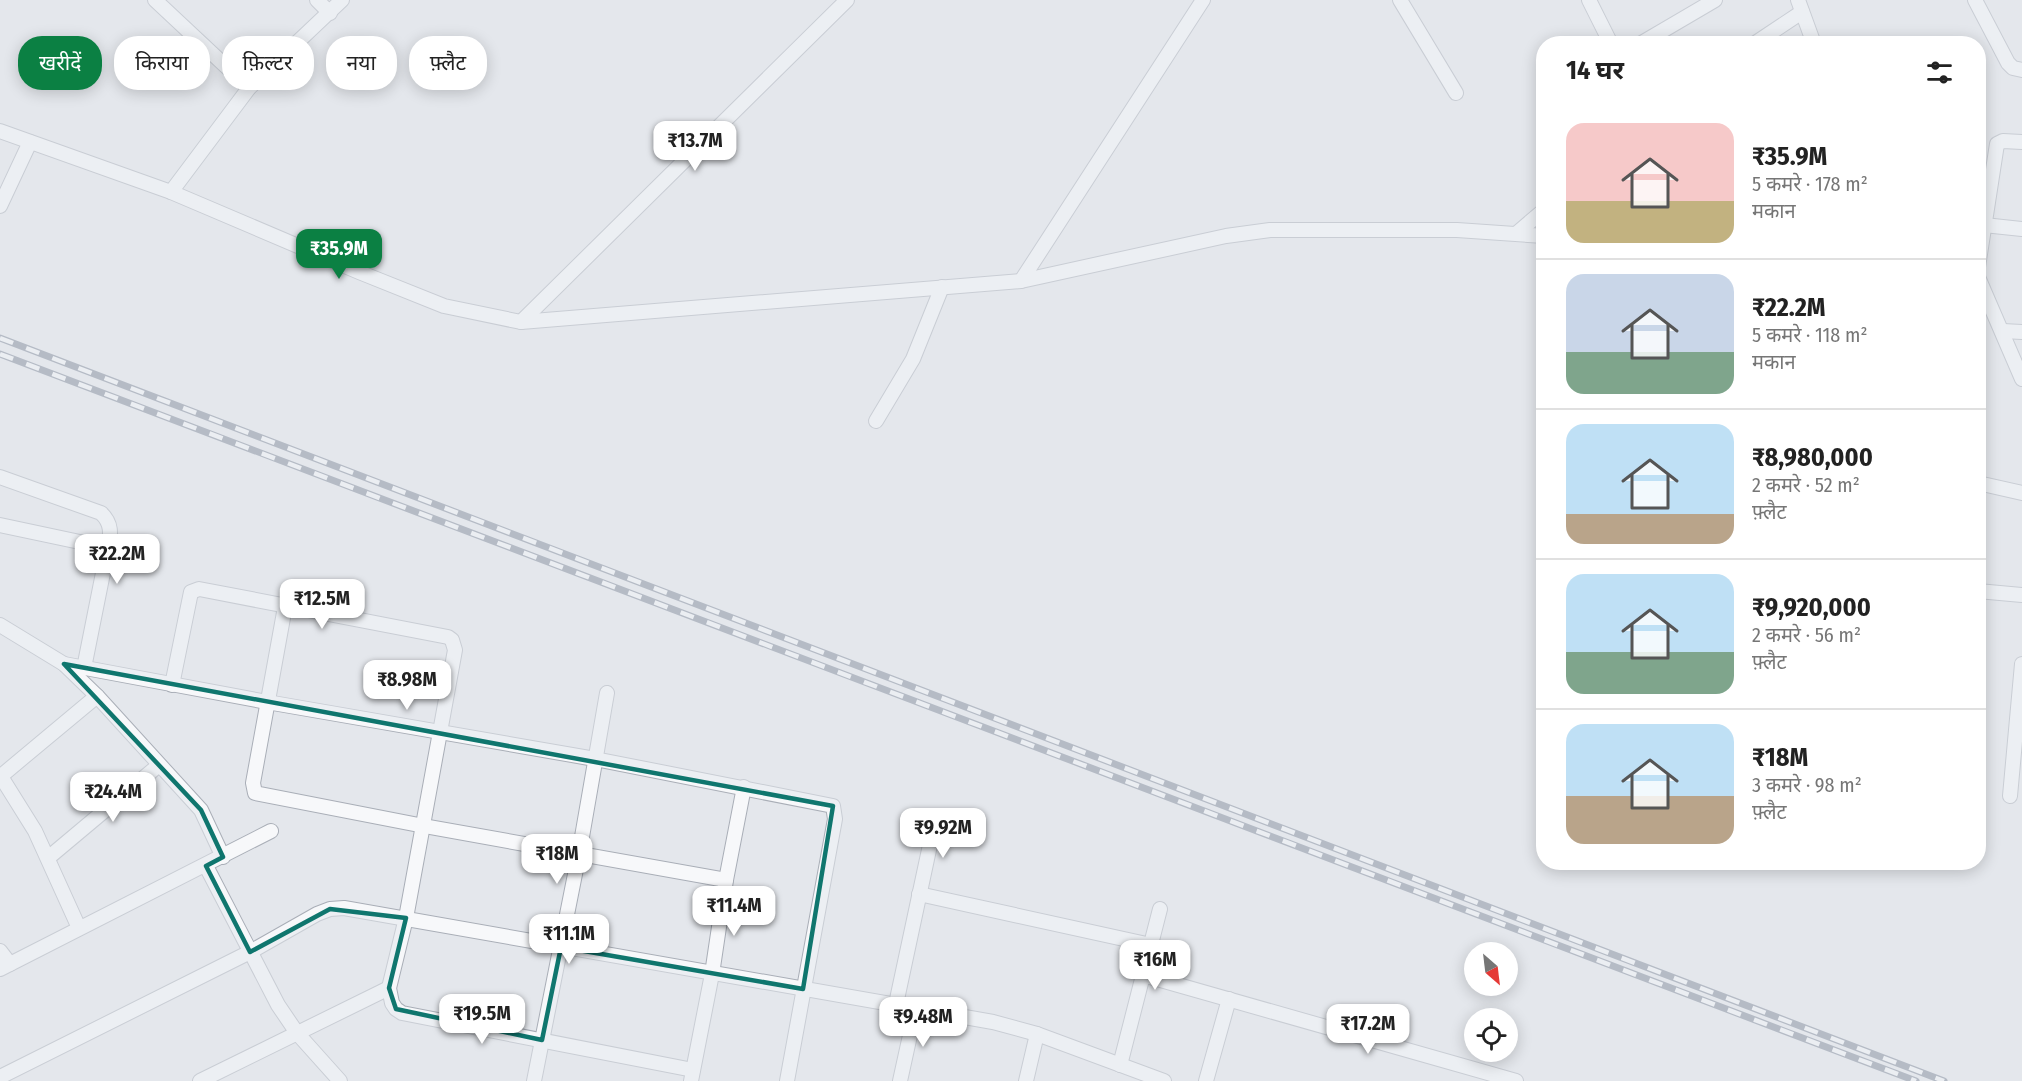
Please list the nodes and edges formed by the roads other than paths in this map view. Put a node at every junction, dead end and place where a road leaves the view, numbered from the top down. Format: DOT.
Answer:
graph roads {
  1 [pos="154,0"];
  2 [pos="317,0"];
  3 [pos="342,0"];
  4 [pos="847,0"];
  5 [pos="1203,0"];
  6 [pos="1589,0"];
  7 [pos="1715,0"];
  8 [pos="1975,0"];
  9 [pos="1405,2"];
  10 [pos="1800,6"];
  11 [pos="330,13"];
  12 [pos="305,36"];
  13 [pos="1607,36"];
  14 [pos="1654,36"];
  15 [pos="1764,36"];
  16 [pos="1811,36"];
  17 [pos="222,63"];
  18 [pos="2022,70"];
  19 [pos="248,90"];
  20 [pos="1456,93"];
  21 [pos="0,131"];
  22 [pos="30,142"];
  23 [pos="2022,142"];
  24 [pos="171,192"];
  25 [pos="0,206"];
  26 [pos="1986,213"];
  27 [pos="1536,217"];
  28 [pos="1986,225"];
  29 [pos="2022,230"];
  30 [pos="1517,233"];
  31 [pos="1536,235"];
  32 [pos="1021,281"];
  33 [pos="942,287"];
  34 [pos="1986,294"];
  35 [pos="521,322"];
  36 [pos="2003,331"];
  37 [pos="2022,332"];
  38 [pos="2022,378"];
  39 [pos="876,421"];
  40 [pos="0,477"];
  41 [pos="1986,485"];
  42 [pos="2022,494"];
  43 [pos="0,525"];
  44 [pos="108,548"];
  45 [pos="1986,592"];
  46 [pos="2022,595"];
  47 [pos="285,607"];
  48 [pos="0,625"];
  49 [pos="63,664"];
  50 [pos="2022,664"];
  51 [pos="84,668"];
  52 [pos="172,685"];
  53 [pos="607,693"];
  54 [pos="97,696"];
  55 [pos="267,702"];
  56 [pos="441,733"];
  57 [pos="595,759"];
  58 [pos="159,765"];
  59 [pos="0,776"];
  60 [pos="744,787"];
  61 [pos="2010,796"];
  62 [pos="936,817"];
  63 [pos="424,826"];
  64 [pos="271,831"];
  65 [pos="579,854"];
  66 [pos="223,857"];
  67 [pos="48,858"];
  68 [pos="206,866"];
  69 [pos="726,880"];
  70 [pos="919,894"];
  71 [pos="1160,909"];
  72 [pos="406,918"];
  73 [pos="79,928"];
  74 [pos="1150,945"];
  75 [pos="561,947"];
  76 [pos="0,951"];
  77 [pos="250,952"];
  78 [pos="5,967"];
  79 [pos="712,974"];
  80 [pos="1143,975"];
  81 [pos="389,988"];
  82 [pos="803,989"];
  83 [pos="1229,999"];
  84 [pos="896,1004"];
  85 [pos="916,1008"];
  86 [pos="297,1033"];
  87 [pos="1037,1034"];
  88 [pos="542,1040"];
  89 [pos="1120,1065"];
  90 [pos="20,1068"];
  91 [pos="692,1076"];
  92 [pos="0,1077"];
  93 [pos="27,1081"];
  94 [pos="200,1081"];
  95 [pos="340,1081"];
  96 [pos="534,1081"];
  97 [pos="788,1081"];
  98 [pos="900,1081"];
  99 [pos="1026,1081"];
  100 [pos="1164,1081"];
  101 [pos="1206,1081"];
  102 [pos="1516,1081"];
  1 -- 17 [label="street"];
  2 -- 11 [label="street"];
  3 -- 11 [label="street"];
  4 -- 35 [label="street"];
  5 -- 32 [label="street"];
  6 -- 13 [label="street"];
  7 -- 14 [label="street"];
  8 -- 18 [label="street"];
  9 -- 20 [label="street"];
  10 -- 15 [label="street"];
  10 -- 16 [label="street"];
  11 -- 12 [label="street"];
  19 -- 24 [label="street"];
  21 -- 22 [label="street"];
  22 -- 24 [label="street"];
  22 -- 25 [label="street"];
  23 -- 26 [label="street"];
  24 -- 35 [label="street"];
  27 -- 30 [label="street"];
  28 -- 29 [label="street"];
  30 -- 31 [label="street"];
  30 -- 32 [label="street"];
  32 -- 33 [label="street"];
  33 -- 35 [label="street"];
  33 -- 39 [label="street"];
  34 -- 36 [label="street"];
  36 -- 37 [label="street"];
  36 -- 38 [label="street"];
  40 -- 44 [label="street"];
  41 -- 42 [label="street"];
  43 -- 44 [label="street"];
  44 -- 51 [label="street"];
  45 -- 46 [label="street"];
  47 -- 52 [label="street"];
  47 -- 55 [label="street"];
  47 -- 56 [label="street"];
  48 -- 49 [label="street"];
  49 -- 51 [label="street"];
  49 -- 54 [label="street"];
  50 -- 61 [label="street"];
  51 -- 52 [label="street"];
  52 -- 55 [label="street"];
  53 -- 57 [label="street"];
  54 -- 58 [label="street"];
  54 -- 59 [label="street"];
  55 -- 56 [label="street"];
  55 -- 63 [label="street"];
  56 -- 57 [label="street"];
  56 -- 63 [label="street"];
  57 -- 60 [label="street"];
  57 -- 65 [label="street"];
  58 -- 66 [label="street"];
  58 -- 67 [label="street"];
  59 -- 67 [label="street"];
  60 -- 69 [label="street"];
  60 -- 82 [label="street"];
  62 -- 70 [label="street"];
  63 -- 65 [label="street"];
  63 -- 72 [label="street"];
  64 -- 66 [label="street"];
  65 -- 69 [label="street"];
  65 -- 75 [label="street"];
  66 -- 68 [label="street"];
  67 -- 73 [label="street"];
  68 -- 73 [label="street"];
  68 -- 77 [label="street"];
  69 -- 79 [label="street"];
  70 -- 74 [label="street"];
  70 -- 84 [label="street"];
  71 -- 74 [label="street"];
  72 -- 75 [label="street"];
  72 -- 77 [label="street"];
  72 -- 81 [label="street"];
  73 -- 78 [label="street"];
  74 -- 80 [label="street"];
  75 -- 79 [label="street"];
  75 -- 88 [label="street"];
  76 -- 78 [label="street"];
  77 -- 86 [label="street"];
  77 -- 90 [label="street"];
  79 -- 82 [label="street"];
  79 -- 91 [label="street"];
  80 -- 83 [label="street"];
  80 -- 89 [label="street"];
  81 -- 86 [label="street"];
  81 -- 88 [label="street"];
  82 -- 84 [label="street"];
  82 -- 97 [label="street"];
  83 -- 101 [label="street"];
  83 -- 102 [label="street"];
  84 -- 85 [label="street"];
  85 -- 87 [label="street"];
  85 -- 98 [label="street"];
  86 -- 94 [label="street"];
  86 -- 95 [label="street"];
  87 -- 89 [label="street"];
  87 -- 99 [label="street"];
  88 -- 91 [label="street"];
  88 -- 96 [label="street"];
  89 -- 100 [label="street"];
  90 -- 92 [label="street"];
  90 -- 93 [label="street"];
}
